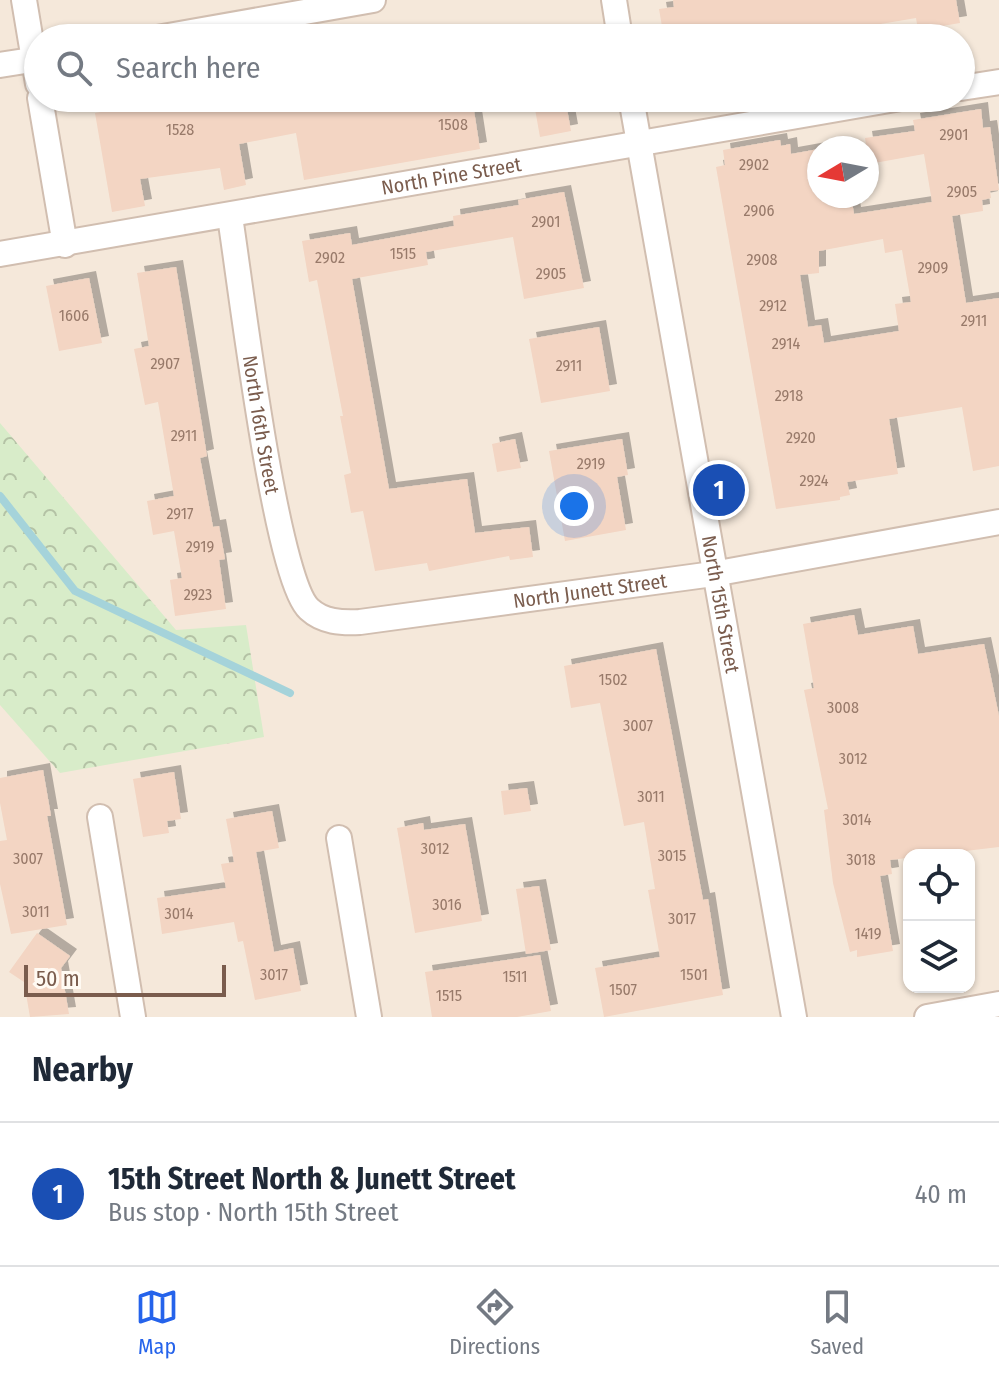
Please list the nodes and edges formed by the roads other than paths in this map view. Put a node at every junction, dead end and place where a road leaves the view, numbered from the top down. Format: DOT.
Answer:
graph roads {
  1 [pos="24,0"];
  2 [pos="373,0"];
  3 [pos="614,0"];
  4 [pos="29,24"];
  5 [pos="237,24"];
  6 [pos="618,24"];
  7 [pos="24,61"];
  8 [pos="0,65"];
  9 [pos="999,82"];
  10 [pos="975,86"];
  11 [pos="42,112"];
  12 [pos="633,112"];
  13 [pos="817,112"];
  14 [pos="638,142"];
  15 [pos="230,217"];
  16 [pos="65,245"];
  17 [pos="0,254"];
  18 [pos="999,522"];
  19 [pos="713,574"];
  20 [pos="323,619"];
  21 [pos="100,817"];
  22 [pos="339,838"];
  23 [pos="999,1004"];
  24 [pos="133,1017"];
  25 [pos="369,1017"];
  26 [pos="794,1017"];
  27 [pos="927,1017"];
  1 -- 4 [label="street"];
  2 -- 5 [label="street"];
  3 -- 6 [label="street"];
  7 -- 8 [label="street"];
  9 -- 10 [label="street"];
  11 -- 16 [label="street"];
  12 -- 14 [label="street, North 15th Street"];
  13 -- 14 [label="street, North Pine Street"];
  14 -- 15 [label="street, North Pine Street"];
  14 -- 19 [label="street, North 15th Street"];
  15 -- 16 [label="street, North Pine Street"];
  15 -- 20 [label="street, North 16th Street"];
  16 -- 17 [label="street, North Pine Street"];
  18 -- 19 [label="street, North Junett Street"];
  19 -- 20 [label="street, North Junett Street"];
  19 -- 26 [label="street, North 15th Street"];
  21 -- 24 [label="street"];
  22 -- 25 [label="street"];
  23 -- 27 [label="street"];
}
